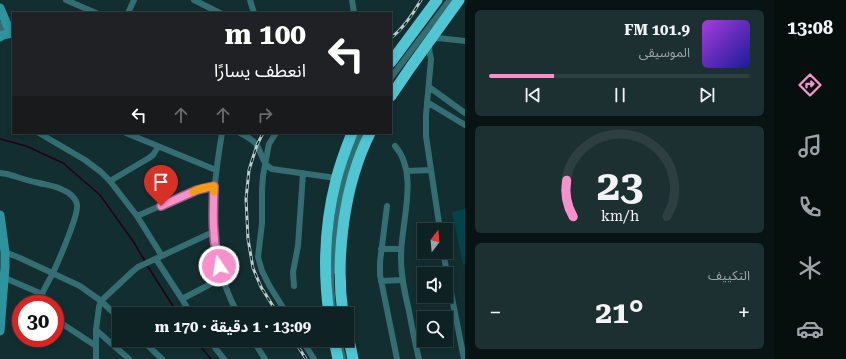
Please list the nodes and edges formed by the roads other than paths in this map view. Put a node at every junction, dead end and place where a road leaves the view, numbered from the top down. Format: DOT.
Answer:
graph roads {
  1 [pos="66,0"];
  2 [pos="134,0"];
  3 [pos="194,0"];
  4 [pos="250,0"];
  5 [pos="352,0"];
  6 [pos="437,0"];
  7 [pos="448,0"];
  8 [pos="451,0"];
  9 [pos="459,0"];
  10 [pos="0,8"];
  11 [pos="94,12"];
  12 [pos="128,12"];
  13 [pos="218,12"];
  14 [pos="254,12"];
  15 [pos="354,12"];
  16 [pos="8,29"];
  17 [pos="0,36"];
  18 [pos="430,40"];
  19 [pos="465,41"];
  20 [pos="392,61"];
  21 [pos="392,74"];
  22 [pos="392,79"];
  23 [pos="429,87"];
  24 [pos="392,95"];
  25 [pos="427,102"];
  26 [pos="465,113"];
  27 [pos="465,125"];
  28 [pos="41,134"];
  29 [pos="128,134"];
  30 [pos="222,134"];
  31 [pos="242,134"];
  32 [pos="275,134"];
  33 [pos="352,134"];
  34 [pos="359,134"];
  35 [pos="362,134"];
  36 [pos="370,134"];
  37 [pos="395,146"];
  38 [pos="158,147"];
  39 [pos="265,163"];
  40 [pos="216,170"];
  41 [pos="431,170"];
  42 [pos="407,171"];
  43 [pos="0,173"];
  44 [pos="303,173"];
  45 [pos="336,178"];
  46 [pos="110,181"];
  47 [pos="214,186"];
  48 [pos="387,206"];
  49 [pos="0,215"];
  50 [pos="137,216"];
  51 [pos="439,223"];
  52 [pos="214,232"];
  53 [pos="381,249"];
  54 [pos="402,249"];
  55 [pos="2,255"];
  56 [pos="156,259"];
  57 [pos="444,259"];
  58 [pos="52,273"];
  59 [pos="2,276"];
  60 [pos="222,278"];
  61 [pos="403,280"];
  62 [pos="381,281"];
  63 [pos="294,286"];
  64 [pos="42,294"];
  65 [pos="182,299"];
  66 [pos="101,301"];
  67 [pos="187,307"];
  68 [pos="234,307"];
  69 [pos="283,307"];
  70 [pos="329,307"];
  71 [pos="334,307"];
  72 [pos="337,307"];
  73 [pos="342,307"];
  74 [pos="112,311"];
  75 [pos="64,325"];
  76 [pos="96,330"];
  77 [pos="0,331"];
  78 [pos="96,346"];
  79 [pos="149,347"];
  80 [pos="215,347"];
  81 [pos="257,347"];
  82 [pos="306,347"];
  83 [pos="335,347"];
  84 [pos="343,347"];
  85 [pos="350,347"];
  86 [pos="96,359"];
  87 [pos="129,359"];
  88 [pos="162,359"];
  89 [pos="224,359"];
  90 [pos="265,359"];
  91 [pos="314,359"];
  92 [pos="338,359"];
  93 [pos="346,359"];
  94 [pos="353,359"];
  95 [pos="397,359"];
  96 [pos="419,359"];
  97 [pos="464,359"];
  1 -- 11 [label="street"];
  2 -- 12 [label="street"];
  3 -- 13 [label="street"];
  4 -- 14 [label="street"];
  5 -- 15 [label="street"];
  6 -- 20 [label="highway"];
  7 -- 21 [label="lane"];
  8 -- 22 [label="lane"];
  9 -- 18 [label="highway"];
  10 -- 16 [label="main road"];
  16 -- 17 [label="main road"];
  18 -- 19 [label="street"];
  18 -- 23 [label="street"];
  18 -- 24 [label="highway"];
  23 -- 25 [label="street"];
  23 -- 26 [label="street"];
  25 -- 27 [label="street"];
  25 -- 41 [label="street"];
  28 -- 46 [label="street"];
  29 -- 38 [label="street"];
  30 -- 40 [label="street"];
  31 -- 39 [label="street"];
  32 -- 39 [label="street"];
  33 -- 45 [label="highway"];
  34 -- 71 [label="lane"];
  35 -- 72 [label="lane"];
  36 -- 73 [label="highway"];
  37 -- 42 [label="street"];
  38 -- 40 [label="street"];
  38 -- 46 [label="street"];
  39 -- 44 [label="street"];
  39 -- 69 [label="street"];
  40 -- 47 [label="street"];
  41 -- 42 [label="street"];
  41 -- 51 [label="street"];
  42 -- 54 [label="street"];
  43 -- 58 [label="street"];
  44 -- 45 [label="street"];
  44 -- 63 [label="street"];
  45 -- 70 [label="highway"];
  46 -- 50 [label="street"];
  47 -- 50 [label="street"];
  47 -- 52 [label="street"];
  48 -- 53 [label="street"];
  49 -- 55 [label="main road"];
  50 -- 56 [label="street"];
  52 -- 56 [label="street"];
  52 -- 60 [label="street"];
  53 -- 54 [label="street"];
  53 -- 62 [label="street"];
  54 -- 61 [label="street"];
  55 -- 58 [label="street"];
  55 -- 59 [label="main road"];
  56 -- 65 [label="street"];
  56 -- 66 [label="street"];
  57 -- 97 [label="street"];
  58 -- 64 [label="street"];
  58 -- 66 [label="street"];
  59 -- 64 [label="street"];
  59 -- 77 [label="main road"];
  60 -- 65 [label="street"];
  60 -- 68 [label="street"];
  61 -- 62 [label="street"];
  61 -- 96 [label="street"];
  62 -- 95 [label="street"];
  65 -- 67 [label="street"];
  66 -- 74 [label="street"];
  66 -- 76 [label="street"];
  75 -- 78 [label="street"];
  76 -- 78 [label="street"];
  76 -- 87 [label="street"];
  78 -- 86 [label="street"];
  79 -- 88 [label="street"];
  80 -- 89 [label="street"];
  81 -- 90 [label="street"];
  82 -- 91 [label="street"];
  83 -- 92 [label="highway"];
  84 -- 93 [label="lane"];
  85 -- 94 [label="highway"];
}
